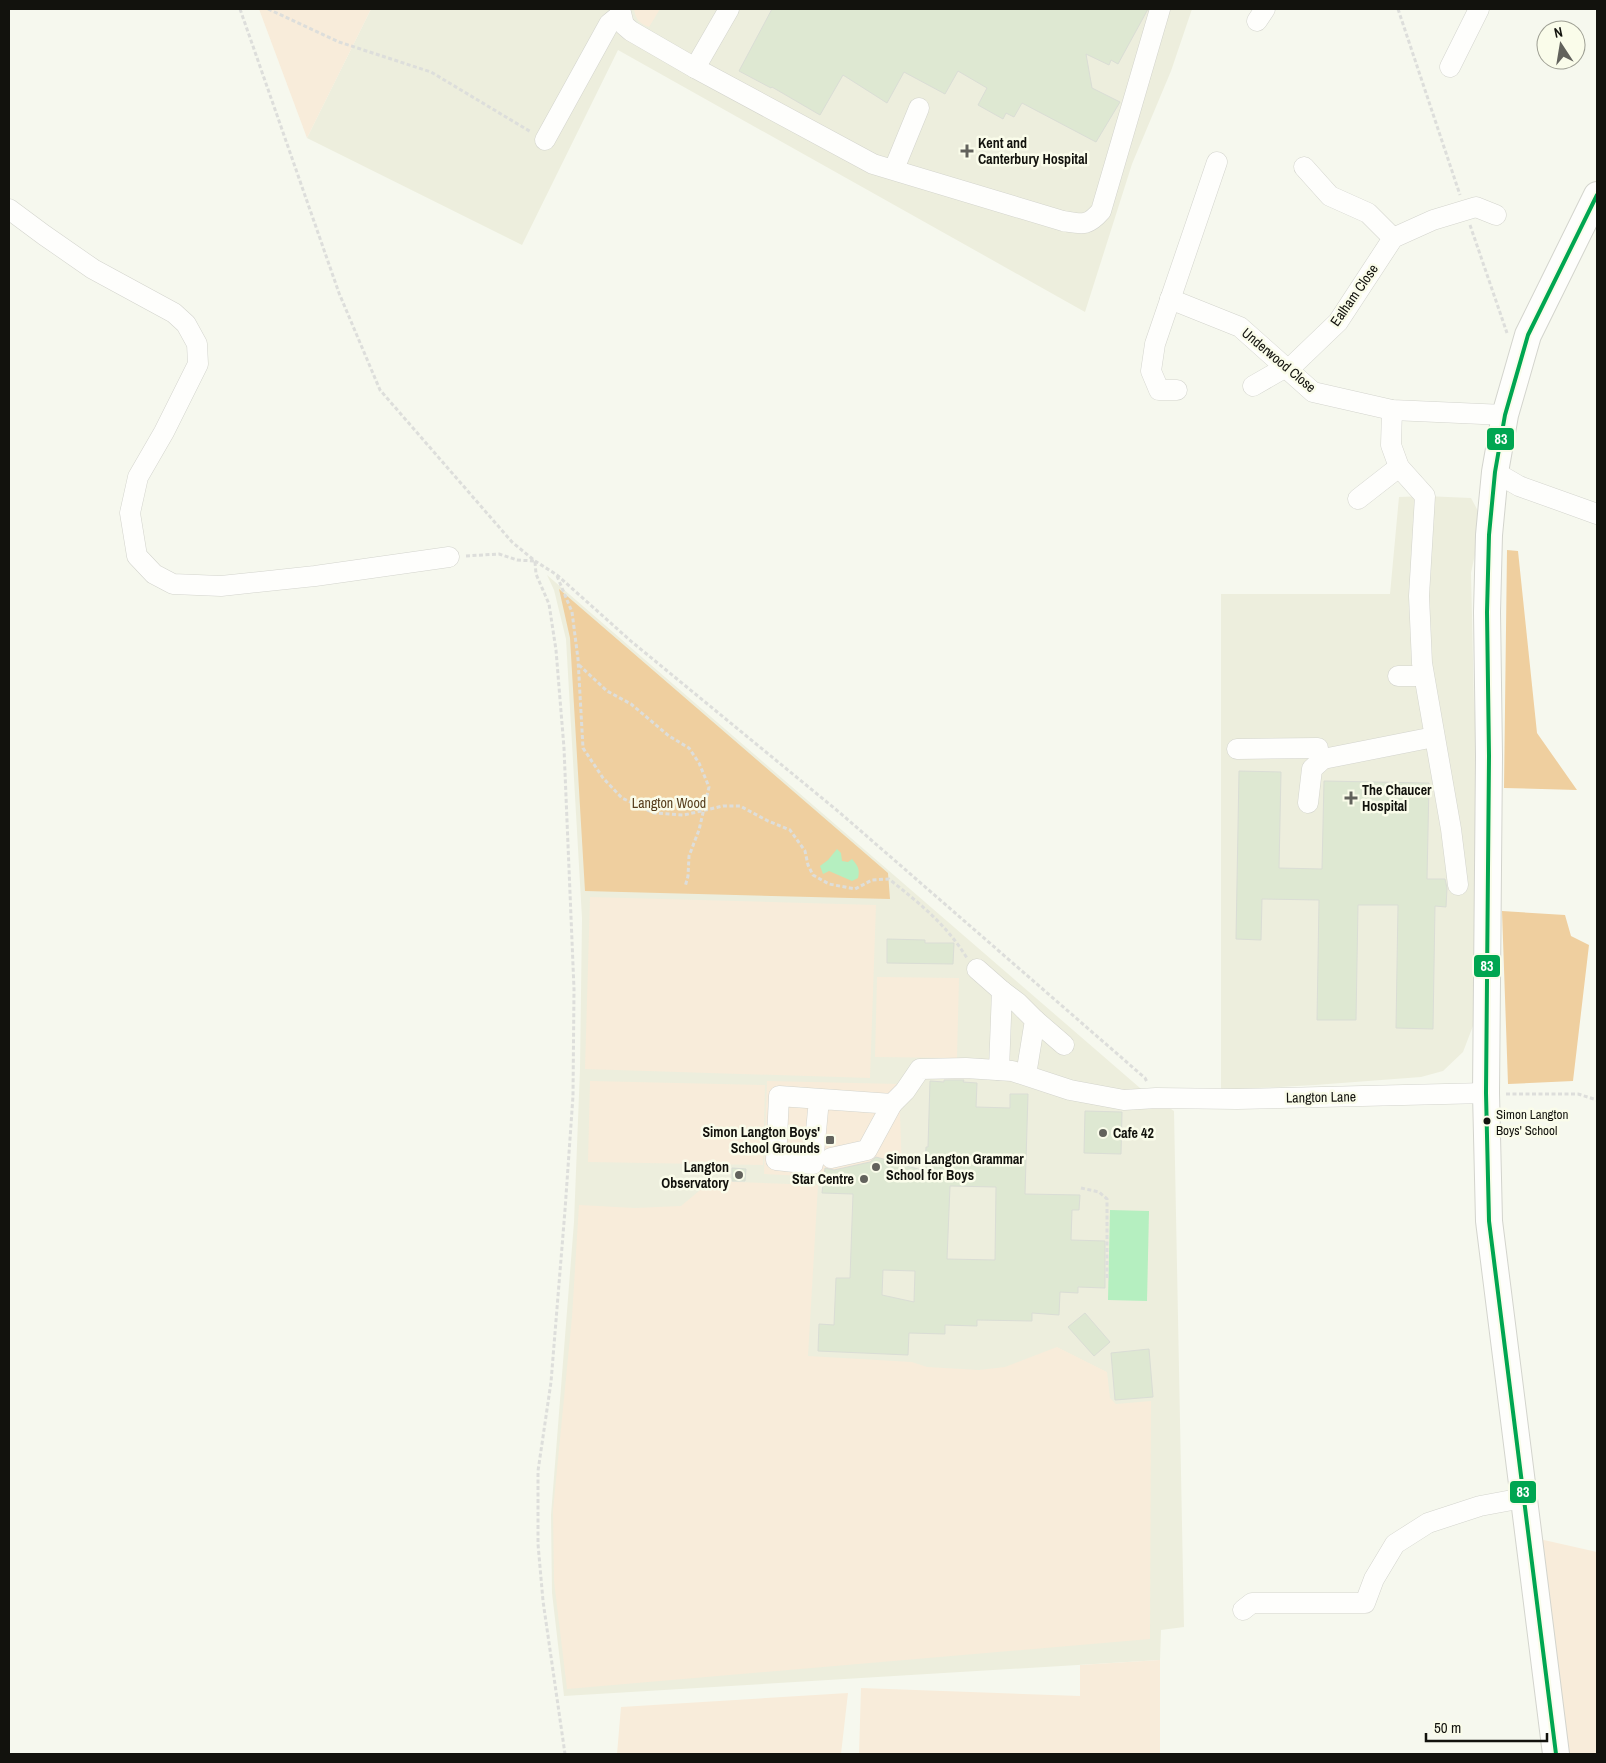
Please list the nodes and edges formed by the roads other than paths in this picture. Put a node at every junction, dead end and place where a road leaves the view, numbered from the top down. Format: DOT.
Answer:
graph roads {
  1 [pos="729,9"];
  2 [pos="1160,9"];
  3 [pos="1479,9"];
  4 [pos="620,12"];
  5 [pos="1450,67"];
  6 [pos="695,68"];
  7 [pos="918,107"];
  8 [pos="545,140"];
  9 [pos="1217,162"];
  10 [pos="1304,167"];
  11 [pos="894,169"];
  12 [pos="1597,195"];
  13 [pos="9,209"];
  14 [pos="1496,215"];
  15 [pos="1394,238"];
  16 [pos="1170,299"];
  17 [pos="1287,368"];
  18 [pos="1253,386"];
  19 [pos="1177,390"];
  20 [pos="1392,410"];
  21 [pos="1505,415"];
  22 [pos="1399,466"];
  23 [pos="1495,472"];
  24 [pos="1358,499"];
  25 [pos="1597,514"];
  26 [pos="449,557"];
  27 [pos="1398,676"];
  28 [pos="1423,676"];
  29 [pos="1434,737"];
  30 [pos="1237,749"];
  31 [pos="1318,749"];
  32 [pos="1308,803"];
  33 [pos="1458,885"];
  34 [pos="977,969"];
  35 [pos="1002,992"];
  36 [pos="1035,1020"];
  37 [pos="1064,1045"];
  38 [pos="999,1070"];
  39 [pos="1026,1075"];
  40 [pos="1486,1093"];
  41 [pos="819,1099"];
  42 [pos="892,1104"];
  43 [pos="831,1158"];
  44 [pos="1523,1498"];
  45 [pos="1246,1601"];
  46 [pos="1556,1754"];
  1 -- 6 [label="street"];
  2 -- 11 [label="street"];
  3 -- 5 [label="street"];
  4 -- 6 [label="street"];
  4 -- 8 [label="street"];
  6 -- 11 [label="street"];
  7 -- 11 [label="street"];
  9 -- 16 [label="street"];
  10 -- 15 [label="street"];
  12 -- 21 [label="main road"];
  13 -- 26 [label="street"];
  14 -- 15 [label="street"];
  15 -- 17 [label="street, Ealham Close"];
  16 -- 17 [label="street, Underwood Close"];
  16 -- 19 [label="street"];
  17 -- 18 [label="street, Ealham Close"];
  17 -- 20 [label="street, Underwood Close"];
  20 -- 21 [label="street, Underwood Close"];
  20 -- 22 [label="street"];
  21 -- 23 [label="main road"];
  22 -- 24 [label="street"];
  22 -- 28 [label="street"];
  23 -- 25 [label="street"];
  23 -- 40 [label="main road"];
  27 -- 28 [label="street"];
  28 -- 29 [label="street"];
  29 -- 31 [label="street"];
  29 -- 33 [label="street"];
  30 -- 31 [label="street"];
  31 -- 32 [label="street"];
  34 -- 35 [label="street"];
  35 -- 36 [label="street"];
  35 -- 38 [label="street"];
  36 -- 37 [label="street"];
  36 -- 39 [label="street"];
  38 -- 39 [label="street, Langton Lane"];
  38 -- 42 [label="street, Langton Lane"];
  39 -- 40 [label="street, Langton Lane"];
  40 -- 44 [label="main road"];
  41 -- 42 [label="street"];
  42 -- 43 [label="street"];
  44 -- 45 [label="street"];
  44 -- 46 [label="main road"];
}
